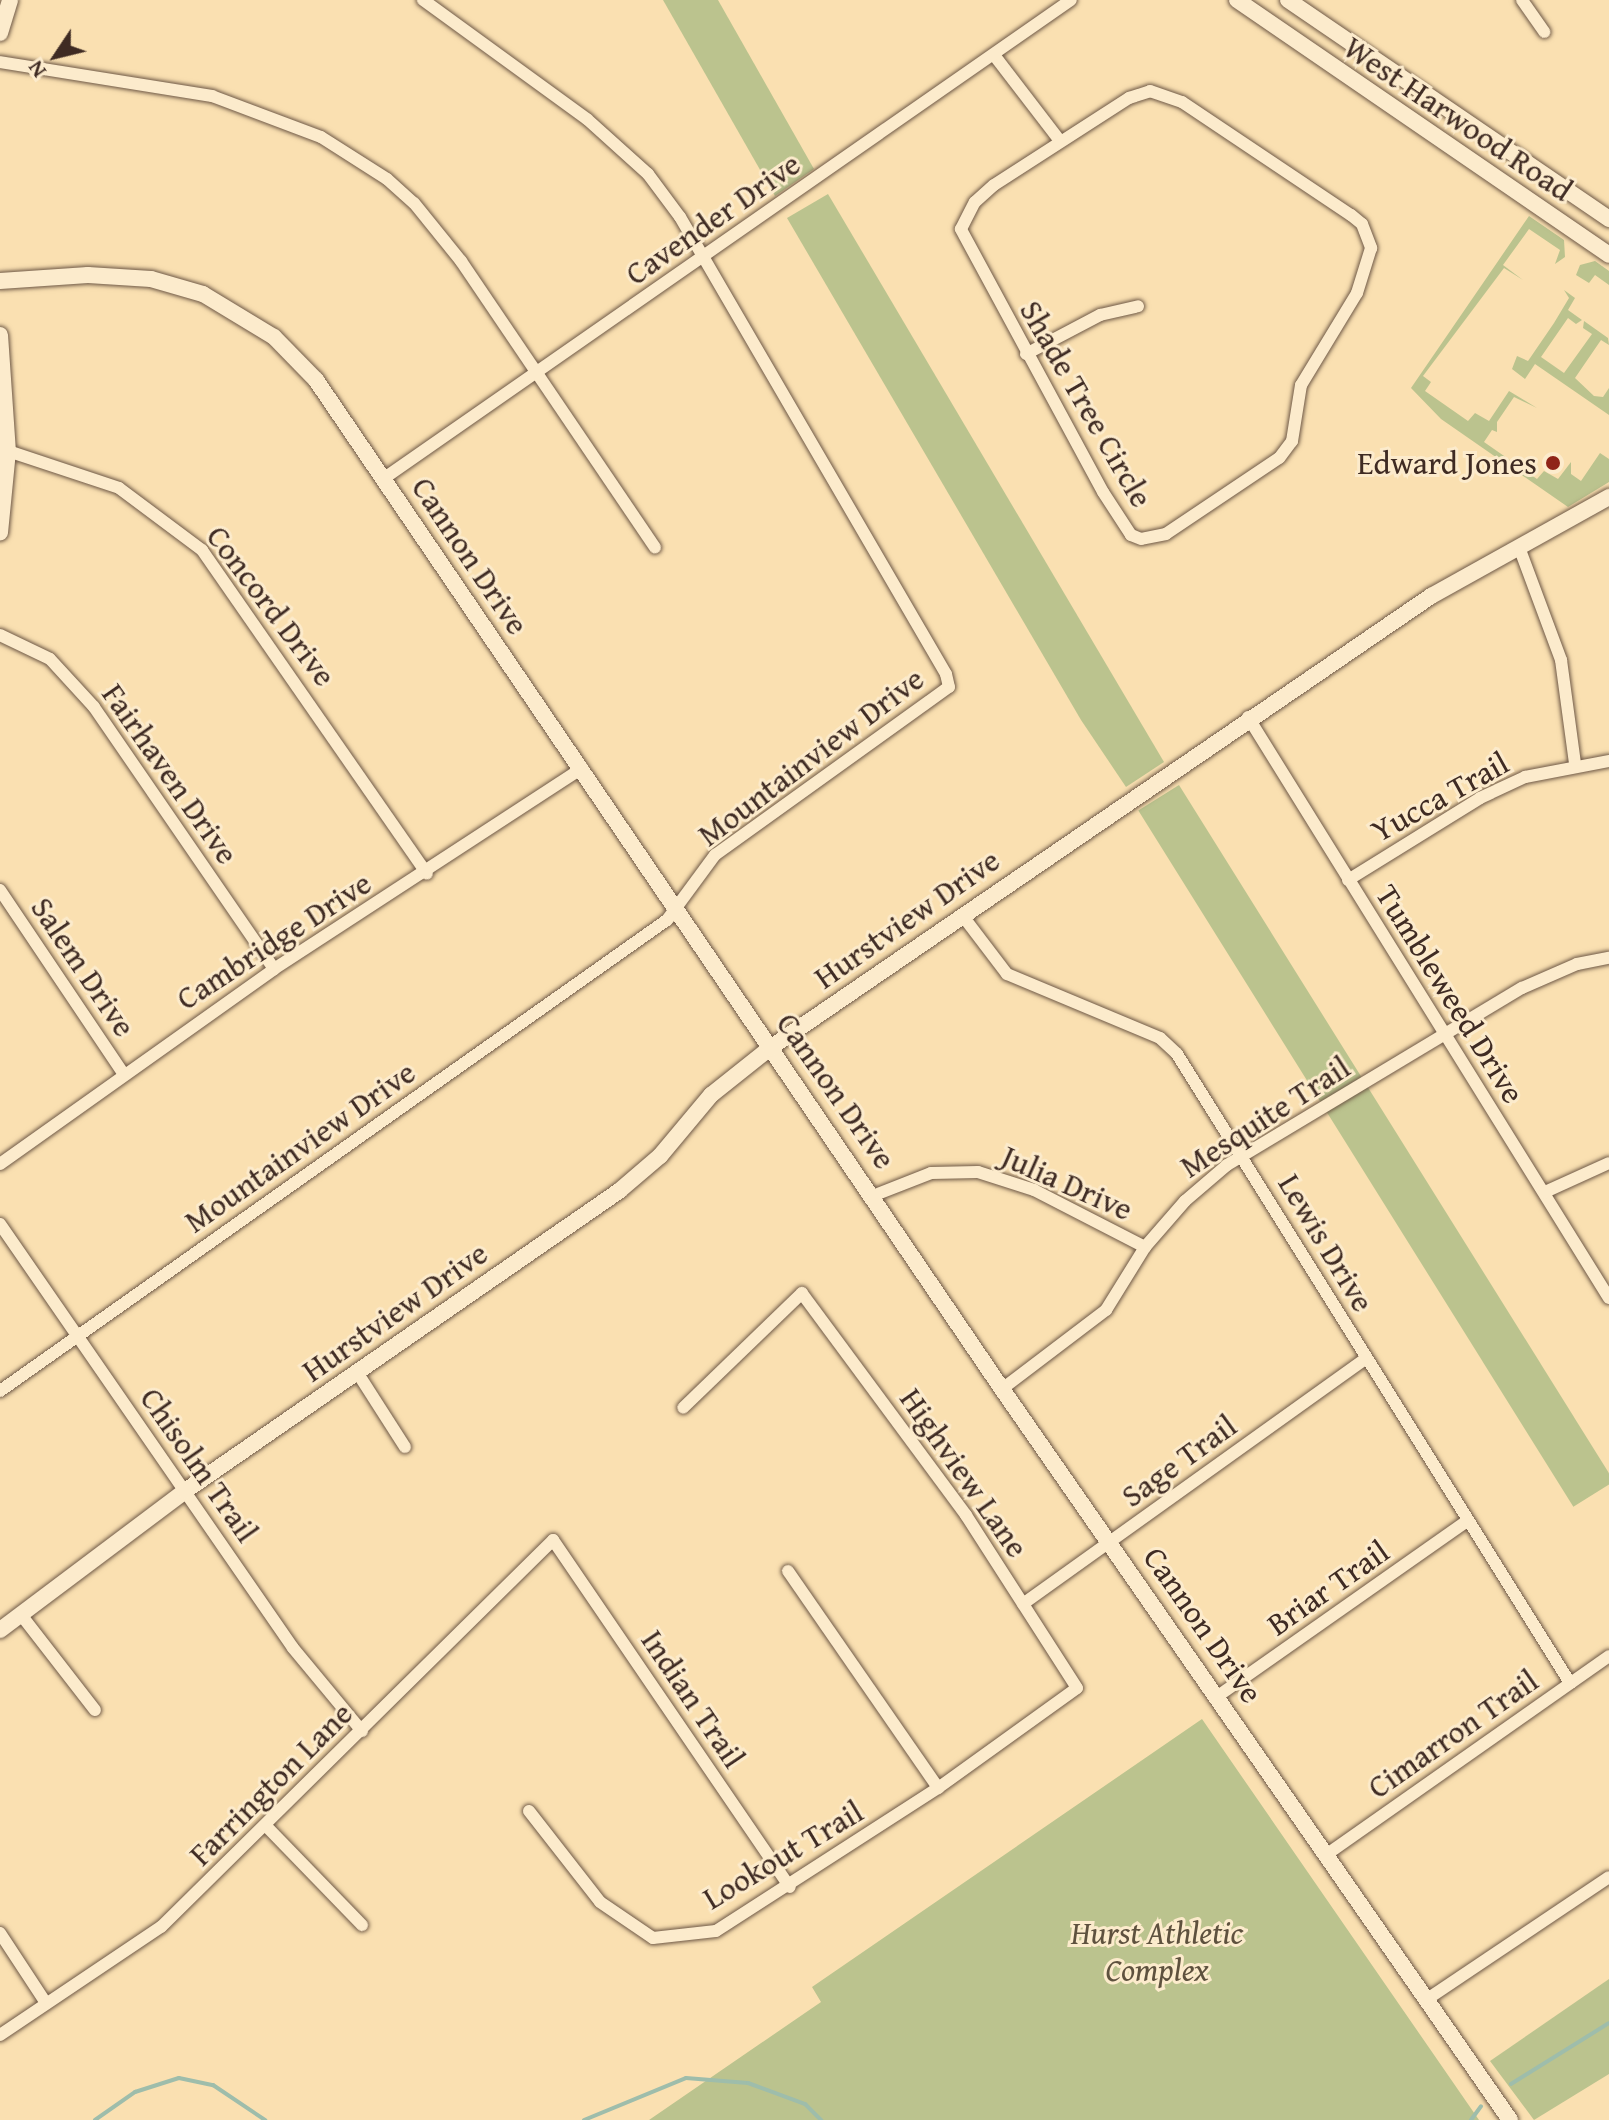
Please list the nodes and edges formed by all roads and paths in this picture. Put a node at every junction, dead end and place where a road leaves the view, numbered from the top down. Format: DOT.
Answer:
graph roads {
  1 [pos="10,0"];
  2 [pos="423,0"];
  3 [pos="1071,0"];
  4 [pos="1237,0"];
  5 [pos="1288,0"];
  6 [pos="1522,0"];
  7 [pos="1544,32"];
  8 [pos="0,33"];
  9 [pos="994,55"];
  10 [pos="0,62"];
  11 [pos="1060,141"];
  12 [pos="1609,219"];
  13 [pos="1609,255"];
  14 [pos="703,257"];
  15 [pos="0,281"];
  16 [pos="1138,306"];
  17 [pos="0,335"];
  18 [pos="1026,354"];
  19 [pos="536,373"];
  20 [pos="8,451"];
  21 [pos="383,479"];
  22 [pos="1609,497"];
  23 [pos="0,533"];
  24 [pos="1519,547"];
  25 [pos="655,548"];
  26 [pos="0,635"];
  27 [pos="1248,717"];
  28 [pos="1609,761"];
  29 [pos="1575,763"];
  30 [pos="582,768"];
  31 [pos="427,874"];
  32 [pos="1348,880"];
  33 [pos="0,890"];
  34 [pos="679,910"];
  35 [pos="962,915"];
  36 [pos="1609,958"];
  37 [pos="274,969"];
  38 [pos="1442,1036"];
  39 [pos="770,1048"];
  40 [pos="123,1073"];
  41 [pos="1244,1156"];
  42 [pos="1609,1163"];
  43 [pos="0,1164"];
  44 [pos="1545,1192"];
  45 [pos="875,1195"];
  46 [pos="0,1224"];
  47 [pos="1145,1247"];
  48 [pos="1609,1298"];
  49 [pos="77,1336"];
  50 [pos="1365,1359"];
  51 [pos="357,1372"];
  52 [pos="1002,1389"];
  53 [pos="0,1391"];
  54 [pos="683,1408"];
  55 [pos="405,1447"];
  56 [pos="185,1491"];
  57 [pos="1467,1521"];
  58 [pos="553,1540"];
  59 [pos="1111,1542"];
  60 [pos="788,1571"];
  61 [pos="1023,1604"];
  62 [pos="22,1616"];
  63 [pos="0,1630"];
  64 [pos="1609,1656"];
  65 [pos="1570,1683"];
  66 [pos="1077,1688"];
  67 [pos="1218,1696"];
  68 [pos="95,1710"];
  69 [pos="362,1731"];
  70 [pos="938,1788"];
  71 [pos="529,1811"];
  72 [pos="266,1826"];
  73 [pos="1326,1855"];
  74 [pos="1609,1877"];
  75 [pos="790,1887"];
  76 [pos="362,1925"];
  77 [pos="0,1933"];
  78 [pos="1426,2000"];
  79 [pos="46,2003"];
  80 [pos="0,2035"];
  81 [pos="1510,2120"];
  1 -- 8 [label="street"];
  2 -- 14 [label="street, Mountainview Drive"];
  3 -- 9 [label="street, Cavender Drive"];
  4 -- 13 [label="street, West Harwood Road"];
  5 -- 12 [label="street, West Harwood Road"];
  6 -- 7 [label="street"];
  9 -- 11 [label="street"];
  9 -- 14 [label="street, Cavender Drive"];
  10 -- 19 [label="street"];
  11 -- 18 [label="street, Shade Tree Circle"];
  11 -- 18 [label="street, Shade Tree Circle"];
  14 -- 19 [label="street, Cavender Drive"];
  14 -- 34 [label="street, Mountainview Drive"];
  15 -- 21 [label="street, Cannon Drive"];
  16 -- 18 [label="street"];
  17 -- 20 [label="street"];
  19 -- 21 [label="street, Cavender Drive"];
  19 -- 25 [label="street"];
  20 -- 23 [label="street"];
  20 -- 31 [label="street, Concord Drive"];
  21 -- 30 [label="street, Cannon Drive"];
  22 -- 24 [label="street, Hurstview Drive"];
  24 -- 27 [label="street, Hurstview Drive"];
  24 -- 29 [label="street"];
  26 -- 37 [label="street, Fairhaven Drive"];
  27 -- 32 [label="street, Tumbleweed Drive"];
  27 -- 35 [label="street, Hurstview Drive"];
  28 -- 29 [label="street, Yucca Trail"];
  29 -- 32 [label="street, Yucca Trail"];
  30 -- 31 [label="street, Cambridge Drive"];
  30 -- 34 [label="street, Cannon Drive"];
  31 -- 37 [label="street, Cambridge Drive"];
  32 -- 38 [label="street, Tumbleweed Drive"];
  33 -- 40 [label="street, Salem Drive"];
  34 -- 39 [label="street, Cannon Drive"];
  34 -- 49 [label="street, Mountainview Drive"];
  35 -- 39 [label="street, Hurstview Drive"];
  35 -- 41 [label="street, Lewis Drive"];
  36 -- 38 [label="street, Mesquite Trail"];
  37 -- 40 [label="street, Cambridge Drive"];
  38 -- 41 [label="street, Mesquite Trail"];
  38 -- 44 [label="street, Tumbleweed Drive"];
  39 -- 45 [label="street, Cannon Drive"];
  39 -- 51 [label="street, Hurstview Drive"];
  40 -- 43 [label="street, Cambridge Drive"];
  41 -- 47 [label="street, Mesquite Trail"];
  41 -- 50 [label="street, Lewis Drive"];
  42 -- 44 [label="street"];
  44 -- 48 [label="street, Tumbleweed Drive"];
  45 -- 47 [label="street, Julia Drive"];
  45 -- 52 [label="street, Cannon Drive"];
  46 -- 49 [label="street, Chisolm Trail"];
  47 -- 52 [label="street, Mesquite Trail"];
  49 -- 53 [label="street, Mountainview Drive"];
  49 -- 56 [label="street, Chisolm Trail"];
  50 -- 57 [label="street, Lewis Drive"];
  50 -- 59 [label="street, Sage Trail"];
  51 -- 55 [label="street"];
  51 -- 56 [label="street, Hurstview Drive"];
  52 -- 59 [label="street, Cannon Drive"];
  54 -- 61 [label="street, Highview Lane"];
  56 -- 62 [label="street, Hurstview Drive"];
  56 -- 69 [label="street, Chisolm Trail"];
  57 -- 65 [label="street, Lewis Drive"];
  57 -- 67 [label="street, Briar Trail"];
  58 -- 69 [label="street, Farrington Lane"];
  58 -- 75 [label="street, Indian Trail"];
  59 -- 61 [label="street, Sage Trail"];
  59 -- 67 [label="street, Cannon Drive"];
  60 -- 70 [label="street"];
  61 -- 66 [label="street, Highview Lane"];
  62 -- 63 [label="street, Hurstview Drive"];
  62 -- 68 [label="street"];
  64 -- 65 [label="street, Cimarron Trail"];
  65 -- 73 [label="street, Cimarron Trail"];
  66 -- 70 [label="street, Lookout Trail"];
  67 -- 73 [label="street, Cannon Drive"];
  69 -- 72 [label="street, Farrington Lane"];
  70 -- 75 [label="street, Lookout Trail"];
  71 -- 75 [label="street, Lookout Trail"];
  72 -- 76 [label="street"];
  72 -- 79 [label="street, Farrington Lane"];
  73 -- 78 [label="street, Cannon Drive"];
  74 -- 78 [label="street"];
  77 -- 79 [label="street"];
  78 -- 81 [label="street, Cannon Drive"];
  79 -- 80 [label="street, Farrington Lane"];
}
